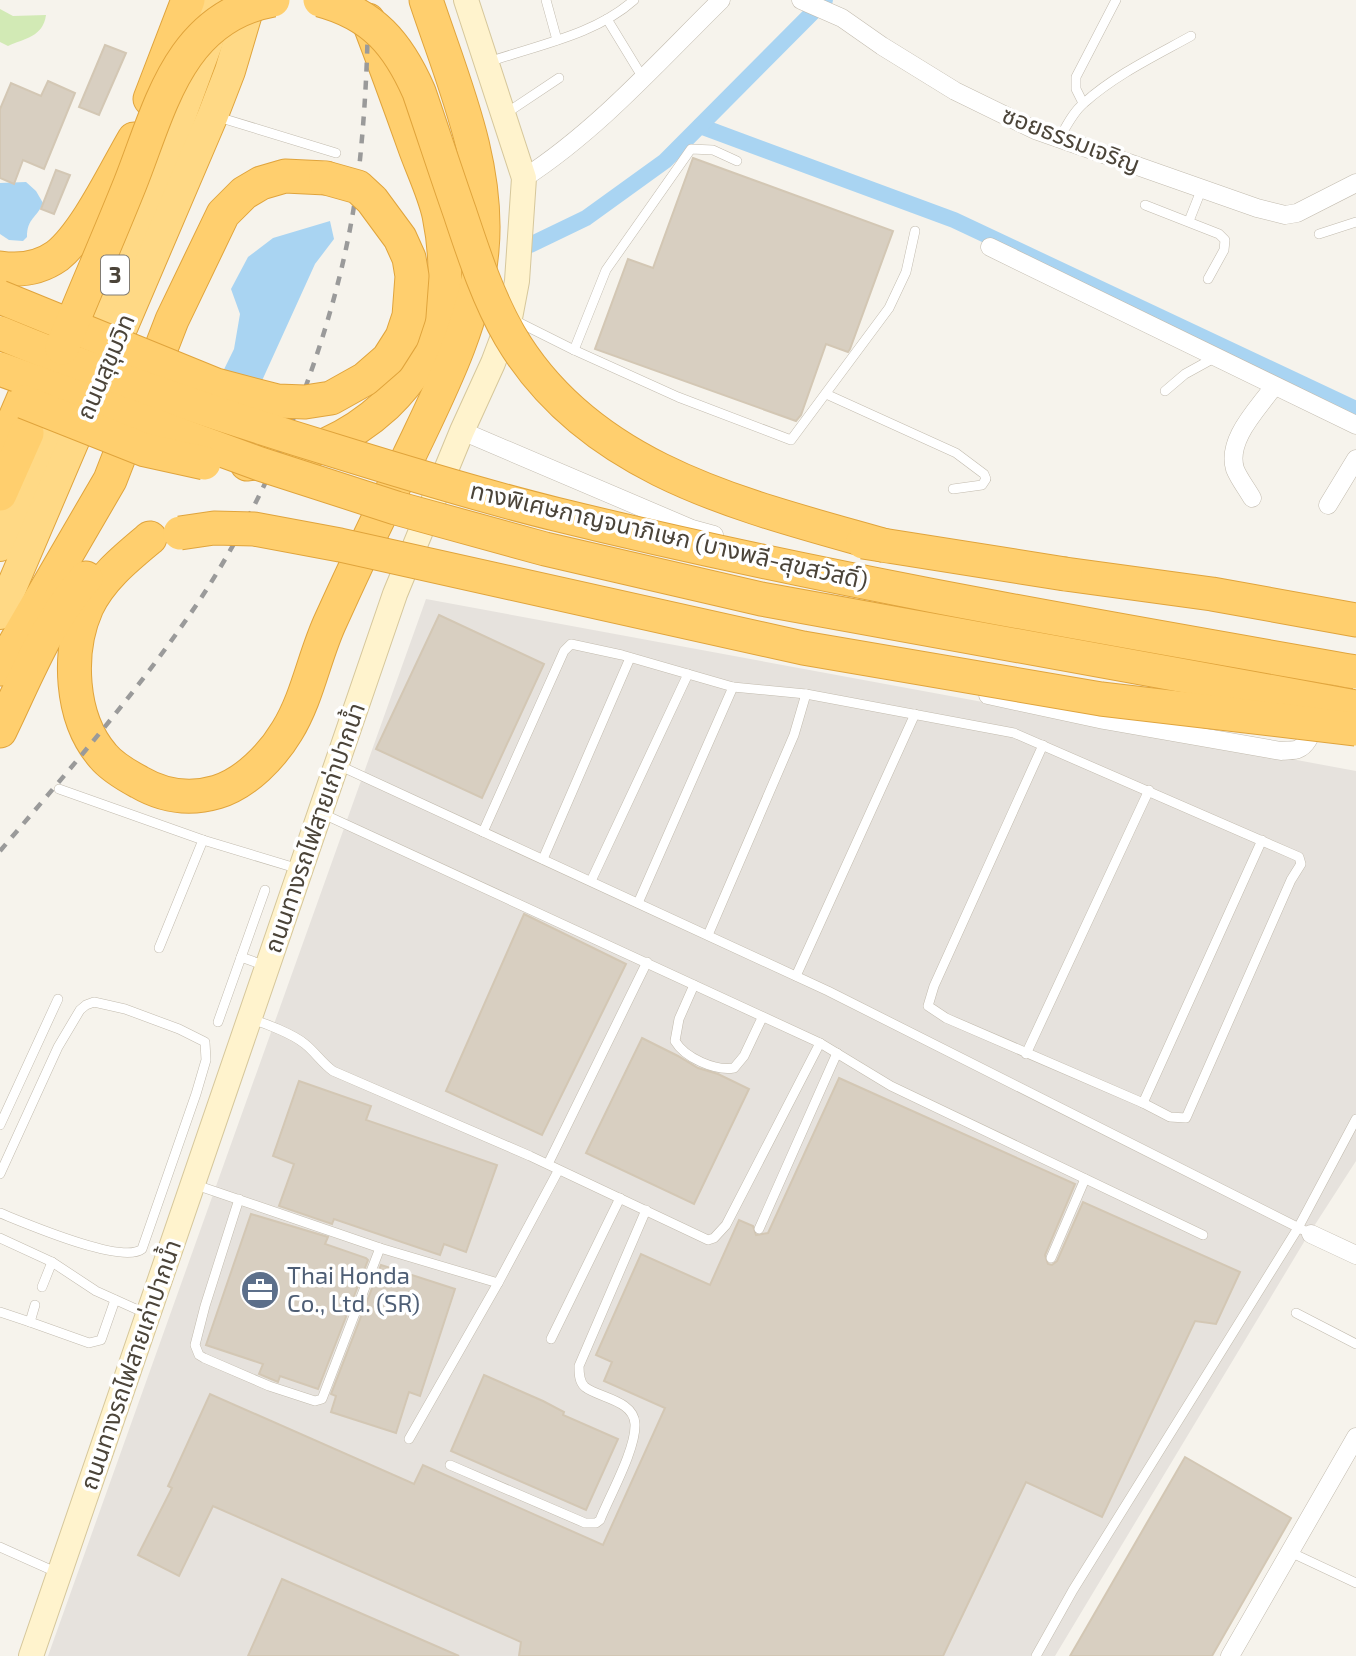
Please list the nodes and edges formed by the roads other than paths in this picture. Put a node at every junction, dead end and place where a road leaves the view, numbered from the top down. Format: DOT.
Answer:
graph roads {
  1 [pos="188,0"];
  2 [pos="218,0"];
  3 [pos="251,0"];
  4 [pos="273,0"];
  5 [pos="320,0"];
  6 [pos="361,0"];
  7 [pos="426,0"];
  8 [pos="466,0"];
  9 [pos="546,0"];
  10 [pos="634,0"];
  11 [pos="722,0"];
  12 [pos="802,0"];
  13 [pos="1116,0"];
  14 [pos="607,19"];
  15 [pos="1191,36"];
  16 [pos="557,40"];
  17 [pos="487,62"];
  18 [pos="559,78"];
  19 [pos="643,78"];
  20 [pos="1083,103"];
  21 [pos="212,115"];
  22 [pos="504,115"];
  23 [pos="134,139"];
  24 [pos="1059,139"];
  25 [pos="737,161"];
  26 [pos="331,166"];
  27 [pos="524,178"];
  28 [pos="1356,185"];
  29 [pos="1202,188"];
  30 [pos="1145,205"];
  31 [pos="439,213"];
  32 [pos="1189,221"];
  33 [pos="1356,222"];
  34 [pos="915,231"];
  35 [pos="1319,234"];
  36 [pos="990,247"];
  37 [pos="0,268"];
  38 [pos="1208,279"];
  39 [pos="0,298"];
  40 [pos="510,318"];
  41 [pos="0,333"];
  42 [pos="574,350"];
  43 [pos="1214,358"];
  44 [pos="0,369"];
  45 [pos="1274,386"];
  46 [pos="1165,391"];
  47 [pos="0,392"];
  48 [pos="826,394"];
  49 [pos="1356,425"];
  50 [pos="462,431"];
  51 [pos="0,453"];
  52 [pos="1356,459"];
  53 [pos="953,489"];
  54 [pos="0,495"];
  55 [pos="1252,498"];
  56 [pos="1328,505"];
  57 [pos="165,535"];
  58 [pos="886,545"];
  59 [pos="0,546"];
  60 [pos="406,568"];
  61 [pos="0,614"];
  62 [pos="1356,620"];
  63 [pos="630,658"];
  64 [pos="0,669"];
  65 [pos="1356,672"];
  66 [pos="688,674"];
  67 [pos="733,687"];
  68 [pos="806,694"];
  69 [pos="1356,707"];
  70 [pos="915,713"];
  71 [pos="1356,729"];
  72 [pos="0,731"];
  73 [pos="1043,745"];
  74 [pos="337,764"];
  75 [pos="59,789"];
  76 [pos="1149,790"];
  77 [pos="320,812"];
  78 [pos="483,832"];
  79 [pos="203,840"];
  80 [pos="1262,840"];
  81 [pos="543,859"];
  82 [pos="301,870"];
  83 [pos="591,881"];
  84 [pos="265,890"];
  85 [pos="638,903"];
  86 [pos="708,935"];
  87 [pos="159,948"];
  88 [pos="242,957"];
  89 [pos="646,962"];
  90 [pos="267,967"];
  91 [pos="796,976"];
  92 [pos="694,985"];
  93 [pos="58,999"];
  94 [pos="762,1018"];
  95 [pos="250,1019"];
  96 [pos="218,1022"];
  97 [pos="820,1043"];
  98 [pos="837,1053"];
  99 [pos="1026,1054"];
  100 [pos="1143,1103"];
  101 [pos="1356,1119"];
  102 [pos="0,1125"];
  103 [pos="548,1164"];
  104 [pos="558,1171"];
  105 [pos="0,1174"];
  106 [pos="1085,1178"];
  107 [pos="193,1184"];
  108 [pos="620,1198"];
  109 [pos="239,1199"];
  110 [pos="646,1210"];
  111 [pos="0,1213"];
  112 [pos="759,1229"];
  113 [pos="1304,1231"];
  114 [pos="1203,1235"];
  115 [pos="0,1238"];
  116 [pos="380,1248"];
  117 [pos="1353,1248"];
  118 [pos="1051,1258"];
  119 [pos="52,1262"];
  120 [pos="498,1283"];
  121 [pos="42,1287"];
  122 [pos="114,1300"];
  123 [pos="35,1305"];
  124 [pos="0,1312"];
  125 [pos="1296,1313"];
  126 [pos="148,1315"];
  127 [pos="30,1322"];
  128 [pos="551,1339"];
  129 [pos="1356,1344"];
  130 [pos="1356,1437"];
  131 [pos="409,1439"];
  132 [pos="450,1465"];
  133 [pos="0,1547"];
  134 [pos="1290,1552"];
  135 [pos="60,1573"];
  136 [pos="1356,1583"];
  137 [pos="31,1656"];
  138 [pos="1036,1656"];
  139 [pos="1230,1656"];
  1 -- 23 [label="highway"];
  2 -- 59 [label="highway, ถนนสุขุมวิท / 3"];
  3 -- 21 [label="highway, ถนนสุขุมวิท / 3"];
  4 -- 54 [label="highway, bridge"];
  5 -- 58 [label="highway, bridge"];
  6 -- 31 [label="highway"];
  7 -- 57 [label="highway"];
  8 -- 17 [label="main road, ถนนทางรถไฟสายเก่าปากน้ำ"];
  9 -- 16 [label="lane"];
  10 -- 14 [label="lane"];
  11 -- 19 [label="street"];
  12 -- 24 [label="street, ซอยธรรมเจริญ"];
  13 -- 20 [label="lane"];
  14 -- 16 [label="lane"];
  14 -- 19 [label="lane"];
  15 -- 20 [label="lane"];
  16 -- 17 [label="lane"];
  17 -- 22 [label="main road, ถนนทางรถไฟสายเก่าปากน้ำ"];
  18 -- 22 [label="lane"];
  19 -- 27 [label="street"];
  20 -- 24 [label="lane"];
  21 -- 26 [label="lane"];
  21 -- 61 [label="highway, ถนนสุขุมวิท / 3"];
  22 -- 27 [label="main road, ถนนทางรถไฟสายเก่าปากน้ำ"];
  23 -- 37 [label="highway"];
  23 -- 51 [label="highway"];
  24 -- 29 [label="street, ซอยธรรมเจริญ"];
  25 -- 42 [label="lane"];
  26 -- 39 [label="highway, bridge"];
  26 -- 64 [label="highway"];
  27 -- 40 [label="main road, ถนนทางรถไฟสายเก่าปากน้ำ"];
  28 -- 29 [label="street, ซอยธรรมเจริญ"];
  29 -- 32 [label="lane"];
  30 -- 32 [label="lane"];
  31 -- 47 [label="highway, bridge"];
  31 -- 58 [label="highway, bridge"];
  32 -- 38 [label="lane"];
  33 -- 35 [label="lane"];
  34 -- 48 [label="lane"];
  36 -- 43 [label="street"];
  40 -- 42 [label="lane"];
  40 -- 50 [label="main road, ถนนทางรถไฟสายเก่าปากน้ำ"];
  41 -- 65 [label="highway, ทางพิเศษกาญจนาภิเษก (บางพลี-สุขสวัสดิ์), bridge"];
  42 -- 48 [label="lane"];
  43 -- 45 [label="street"];
  43 -- 46 [label="lane"];
  44 -- 69 [label="highway, ทางพิเศษกาญจนาภิเษก (บางพลี-สุขสวัสดิ์), bridge"];
  45 -- 49 [label="street"];
  45 -- 55 [label="street"];
  48 -- 53 [label="lane"];
  50 -- 60 [label="main road, ถนนทางรถไฟสายเก่าปากน้ำ"];
  50 -- 60 [label="street"];
  52 -- 56 [label="street"];
  57 -- 71 [label="highway, bridge"];
  57 -- 72 [label="highway"];
  58 -- 62 [label="highway, bridge"];
  60 -- 74 [label="main road, ถนนทางรถไฟสายเก่าปากน้ำ"];
  63 -- 66 [label="lane"];
  63 -- 78 [label="lane"];
  63 -- 81 [label="lane"];
  66 -- 67 [label="lane"];
  66 -- 83 [label="lane"];
  67 -- 68 [label="lane"];
  67 -- 85 [label="lane"];
  68 -- 70 [label="lane"];
  68 -- 86 [label="lane"];
  70 -- 73 [label="lane"];
  70 -- 91 [label="lane"];
  73 -- 76 [label="lane"];
  73 -- 99 [label="lane"];
  74 -- 77 [label="main road, ถนนทางรถไฟสายเก่าปากน้ำ"];
  74 -- 78 [label="lane"];
  75 -- 79 [label="lane"];
  76 -- 80 [label="lane"];
  76 -- 99 [label="lane"];
  77 -- 82 [label="main road, ถนนทางรถไฟสายเก่าปากน้ำ"];
  77 -- 89 [label="lane"];
  78 -- 81 [label="lane"];
  79 -- 82 [label="lane"];
  79 -- 87 [label="lane"];
  80 -- 100 [label="lane"];
  80 -- 100 [label="lane"];
  81 -- 83 [label="lane"];
  82 -- 90 [label="main road, ถนนทางรถไฟสายเก่าปากน้ำ"];
  83 -- 85 [label="lane"];
  84 -- 88 [label="lane"];
  85 -- 86 [label="lane"];
  86 -- 91 [label="lane"];
  88 -- 90 [label="lane"];
  88 -- 96 [label="lane"];
  89 -- 92 [label="lane"];
  89 -- 103 [label="lane"];
  90 -- 95 [label="main road, ถนนทางรถไฟสายเก่าปากน้ำ"];
  91 -- 113 [label="lane"];
  92 -- 94 [label="lane"];
  92 -- 94 [label="lane"];
  93 -- 102 [label="lane"];
  94 -- 97 [label="lane"];
  95 -- 103 [label="lane"];
  95 -- 107 [label="main road, ถนนทางรถไฟสายเก่าปากน้ำ"];
  97 -- 98 [label="lane"];
  97 -- 110 [label="lane"];
  98 -- 106 [label="lane"];
  98 -- 112 [label="lane"];
  99 -- 100 [label="lane"];
  101 -- 113 [label="lane"];
  103 -- 104 [label="lane"];
  104 -- 108 [label="lane"];
  104 -- 120 [label="lane"];
  105 -- 111 [label="lane"];
  106 -- 114 [label="lane"];
  106 -- 118 [label="lane"];
  107 -- 109 [label="lane"];
  107 -- 126 [label="main road, ถนนทางรถไฟสายเก่าปากน้ำ"];
  108 -- 110 [label="lane"];
  108 -- 128 [label="lane"];
  109 -- 116 [label="lane"];
  109 -- 116 [label="lane"];
  110 -- 132 [label="lane"];
  113 -- 117 [label="street"];
  113 -- 138 [label="lane"];
  115 -- 119 [label="lane"];
  116 -- 120 [label="lane"];
  119 -- 121 [label="lane"];
  119 -- 122 [label="lane"];
  120 -- 131 [label="lane"];
  122 -- 126 [label="lane"];
  122 -- 127 [label="lane"];
  123 -- 127 [label="lane"];
  124 -- 127 [label="lane"];
  125 -- 129 [label="lane"];
  126 -- 135 [label="main road, ถนนทางรถไฟสายเก่าปากน้ำ"];
  130 -- 134 [label="street"];
  133 -- 135 [label="lane"];
  134 -- 136 [label="lane"];
  134 -- 139 [label="street"];
  135 -- 137 [label="main road, ถนนทางรถไฟสายเก่าปากน้ำ"];
}
